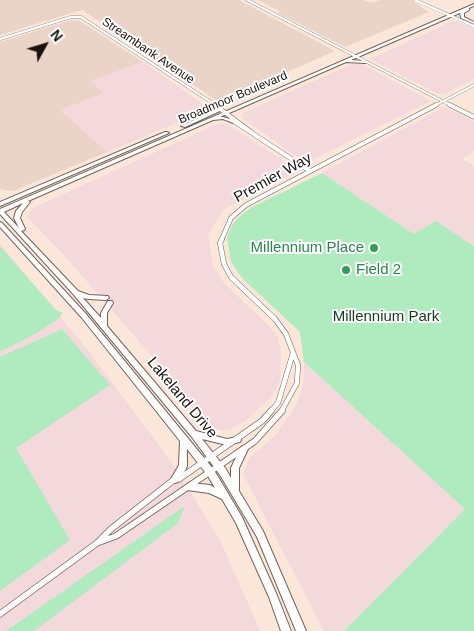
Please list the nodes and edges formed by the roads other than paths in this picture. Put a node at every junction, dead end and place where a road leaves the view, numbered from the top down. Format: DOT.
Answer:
graph roads {
  1 [pos="247,0"];
  2 [pos="416,0"];
  3 [pos="474,4"];
  4 [pos="448,14"];
  5 [pos="474,24"];
  6 [pos="0,39"];
  7 [pos="367,51"];
  8 [pos="354,56"];
  9 [pos="343,61"];
  10 [pos="367,62"];
  11 [pos="474,85"];
  12 [pos="443,101"];
  13 [pos="243,105"];
  14 [pos="223,112"];
  15 [pos="474,117"];
  16 [pos="206,121"];
  17 [pos="237,122"];
  18 [pos="310,171"];
  19 [pos="30,195"];
  20 [pos="0,199"];
  21 [pos="0,204"];
  22 [pos="0,211"];
  23 [pos="0,224"];
  24 [pos="0,232"];
  25 [pos="33,245"];
  26 [pos="34,260"];
  27 [pos="76,293"];
  28 [pos="104,326"];
  29 [pos="293,353"];
  30 [pos="194,434"];
  31 [pos="184,440"];
  32 [pos="237,440"];
  33 [pos="244,448"];
  34 [pos="212,457"];
  35 [pos="203,462"];
  36 [pos="220,466"];
  37 [pos="211,473"];
  38 [pos="175,479"];
  39 [pos="190,487"];
  40 [pos="235,491"];
  41 [pos="225,497"];
  42 [pos="97,543"];
  43 [pos="0,614"];
  44 [pos="286,631"];
  45 [pos="300,631"];
  1 -- 8 [label="street"];
  2 -- 4 [label="street"];
  3 -- 4 [label="main road, Broadmoor Boulevard"];
  3 -- 5 [label="main road"];
  4 -- 5 [label="street"];
  4 -- 7 [label="main road, Broadmoor Boulevard"];
  4 -- 8 [label="main road, Broadmoor Boulevard"];
  6 -- 14 [label="street, Streambank Avenue"];
  7 -- 8 [label="main road, Broadmoor Boulevard"];
  7 -- 10 [label="main road"];
  8 -- 9 [label="main road, Broadmoor Boulevard"];
  8 -- 10 [label="street"];
  8 -- 14 [label="main road, Broadmoor Boulevard"];
  9 -- 10 [label="main road"];
  9 -- 13 [label="main road, Broadmoor Boulevard"];
  10 -- 12 [label="street"];
  11 -- 12 [label="street, Premier Way"];
  12 -- 15 [label="street"];
  12 -- 18 [label="street, Premier Way"];
  13 -- 14 [label="main road, Broadmoor Boulevard"];
  13 -- 17 [label="main road"];
  14 -- 16 [label="main road, Broadmoor Boulevard"];
  14 -- 17 [label="street, Streambank Avenue"];
  14 -- 19 [label="main road, Broadmoor Boulevard"];
  16 -- 17 [label="main road"];
  16 -- 19 [label="main road, Broadmoor Boulevard"];
  17 -- 18 [label="street, Streambank Avenue"];
  18 -- 29 [label="street, Premier Way"];
  19 -- 20 [label="main road"];
  19 -- 21 [label="main road, Broadmoor Boulevard"];
  19 -- 22 [label="main road, Broadmoor Boulevard"];
  19 -- 25 [label="main road"];
  22 -- 25 [label="main road, Lakeland Drive"];
  23 -- 26 [label="main road, Lakeland Drive"];
  24 -- 26 [label="main road"];
  25 -- 27 [label="main road, Lakeland Drive"];
  26 -- 31 [label="main road, Lakeland Drive"];
  27 -- 28 [label="main road, Lakeland Drive"];
  27 -- 28 [label="main road"];
  28 -- 30 [label="main road, Lakeland Drive"];
  29 -- 32 [label="street"];
  29 -- 33 [label="street, Premier Way"];
  30 -- 32 [label="main road"];
  30 -- 34 [label="main road, Lakeland Drive"];
  31 -- 35 [label="main road, Lakeland Drive"];
  31 -- 38 [label="main road"];
  32 -- 34 [label="street"];
  33 -- 36 [label="street, Premier Way"];
  33 -- 40 [label="main road"];
  34 -- 35 [label="street"];
  34 -- 36 [label="main road, Lakeland Drive"];
  35 -- 37 [label="main road, Lakeland Drive"];
  35 -- 38 [label="street"];
  36 -- 37 [label="street, Premier Way"];
  36 -- 40 [label="main road, Lakeland Drive"];
  37 -- 39 [label="street, Premier Way"];
  37 -- 41 [label="main road, Lakeland Drive"];
  38 -- 42 [label="street"];
  39 -- 41 [label="main road"];
  39 -- 42 [label="street, Premier Way"];
  40 -- 45 [label="main road, Lakeland Drive"];
  41 -- 44 [label="main road, Lakeland Drive"];
  42 -- 43 [label="street"];
}
